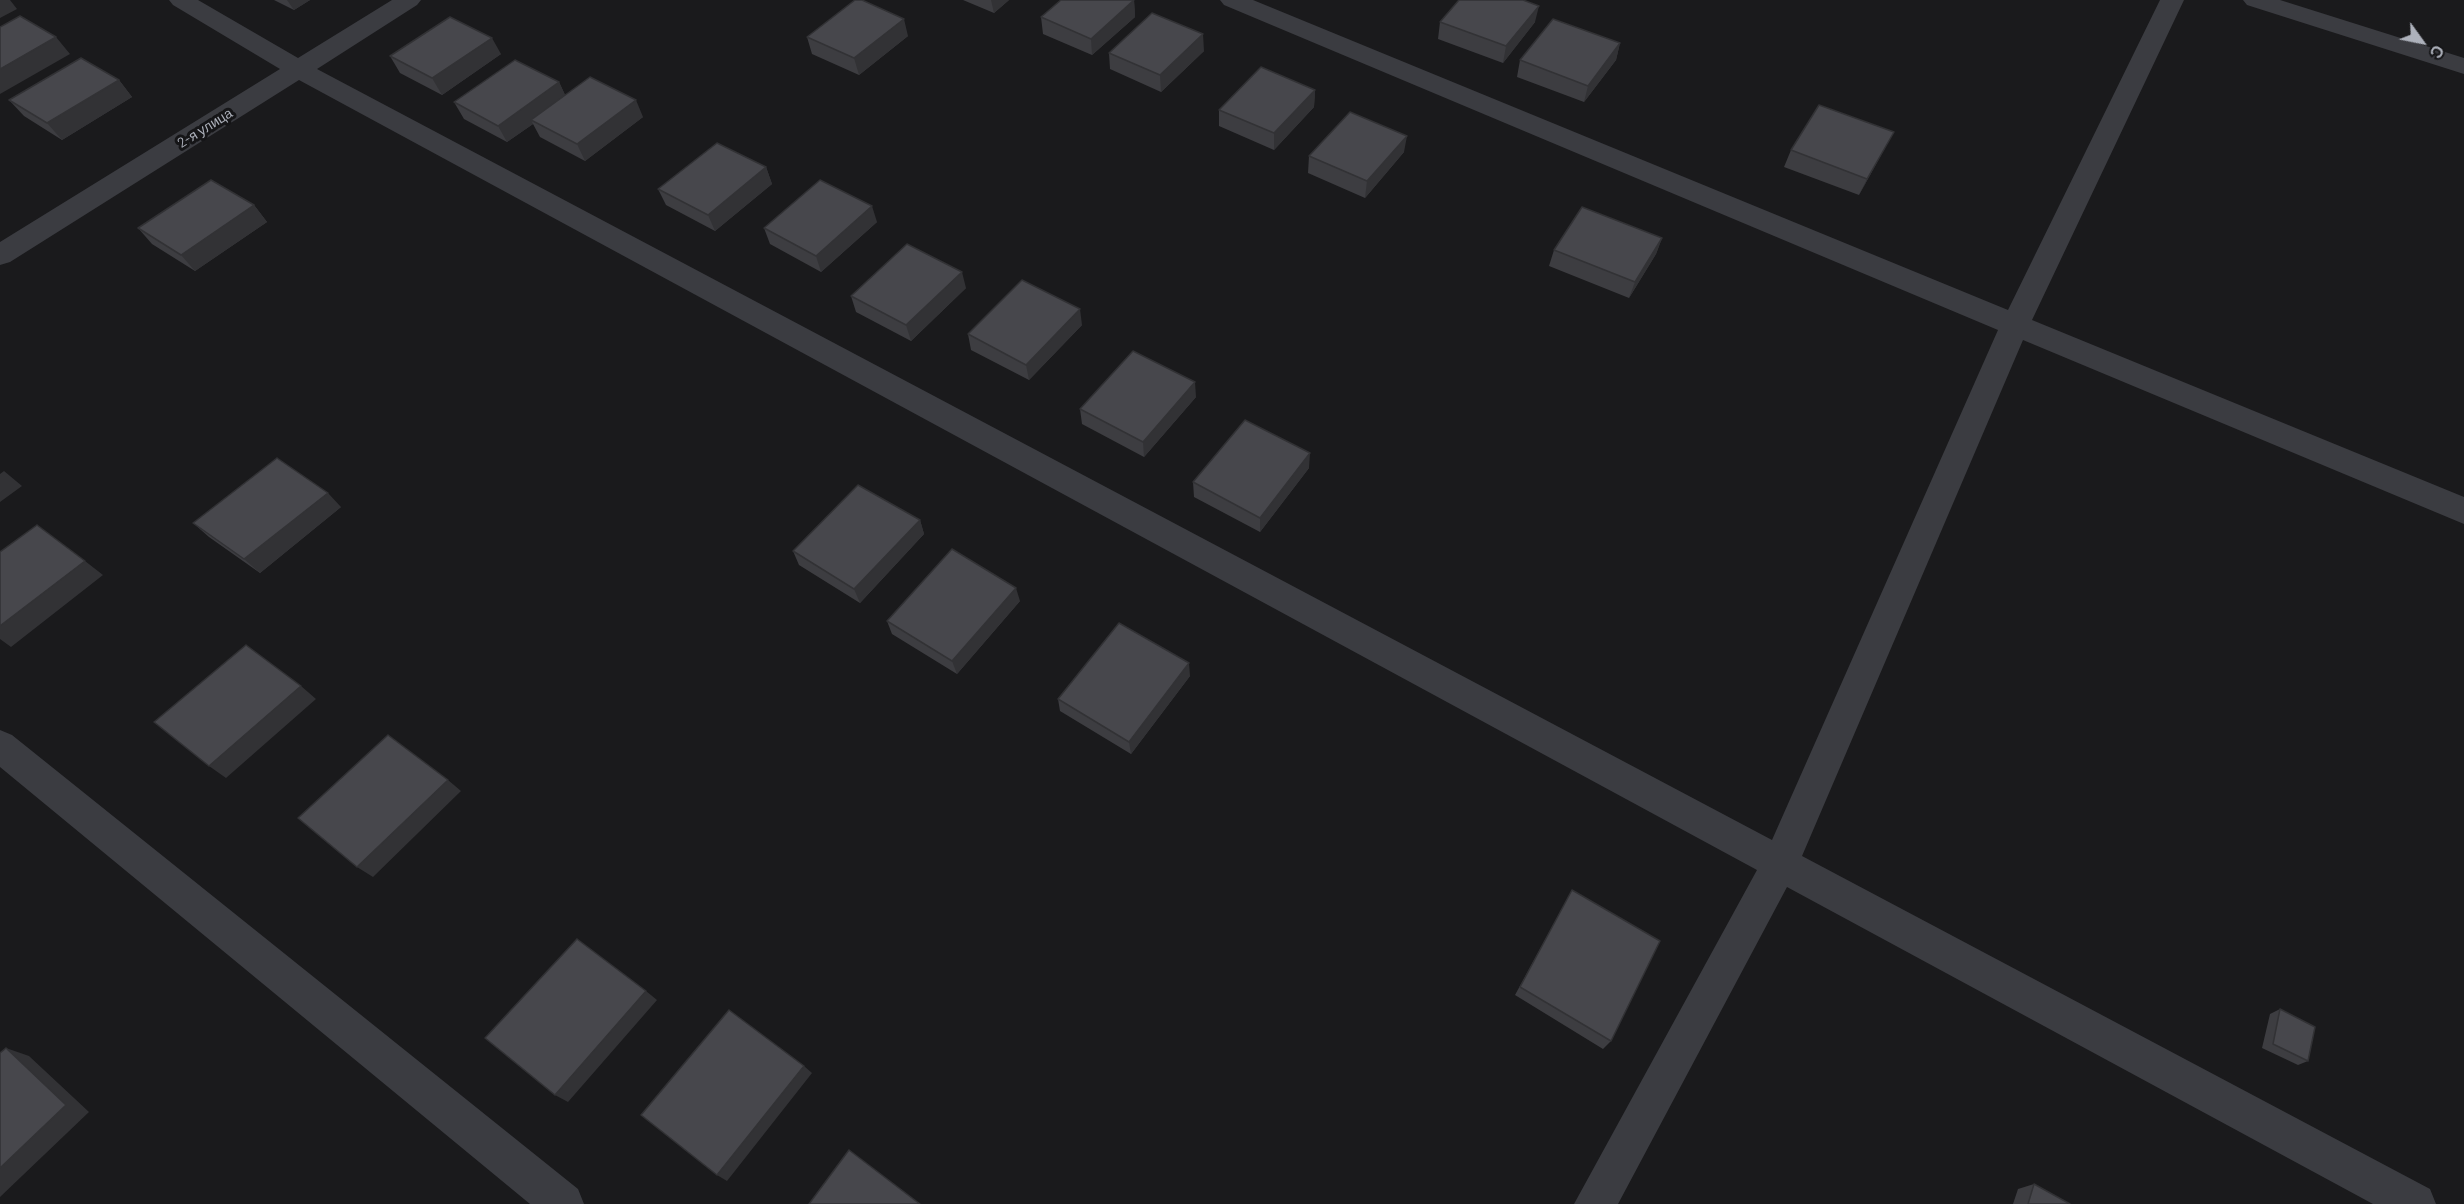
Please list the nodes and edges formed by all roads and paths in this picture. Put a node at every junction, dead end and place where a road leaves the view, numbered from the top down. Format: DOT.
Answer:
graph roads {
  1 [pos="180,0"];
  2 [pos="409,0"];
  3 [pos="1232,0"];
  4 [pos="2172,0"];
  5 [pos="2255,0"];
  6 [pos="2464,66"];
  7 [pos="298,69"];
  8 [pos="0,255"];
  9 [pos="2015,325"];
  10 [pos="2464,511"];
  11 [pos="0,746"];
  12 [pos="1780,864"];
  13 [pos="563,1204"];
  14 [pos="1595,1204"];
  15 [pos="2415,1204"];
  1 -- 7 [label="street"];
  2 -- 7 [label="street, 2-я улица"];
  3 -- 9 [label="street"];
  4 -- 9 [label="street"];
  5 -- 6 [label="street"];
  7 -- 8 [label="street, 2-я улица"];
  7 -- 12 [label="street"];
  9 -- 10 [label="street"];
  9 -- 12 [label="street"];
  11 -- 13 [label="street"];
  12 -- 14 [label="street"];
  12 -- 15 [label="street"];
}
